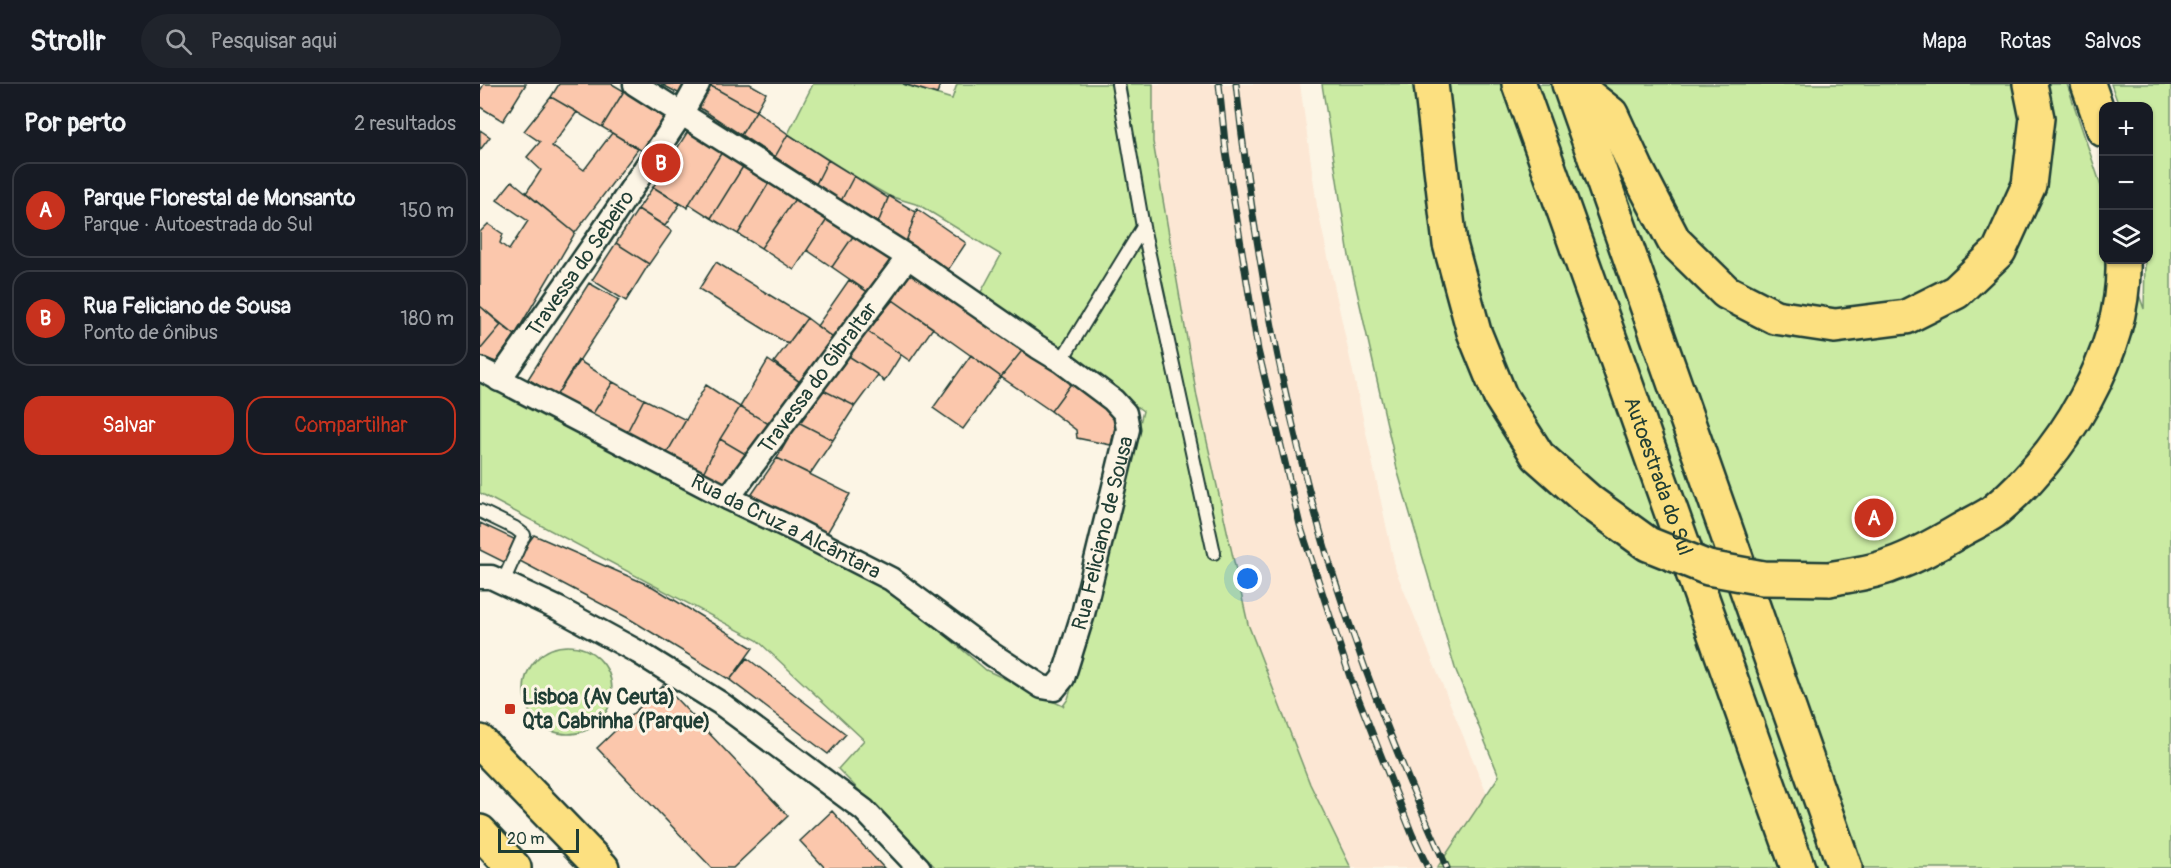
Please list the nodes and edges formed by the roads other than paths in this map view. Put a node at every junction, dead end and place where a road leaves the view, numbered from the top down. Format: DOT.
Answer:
graph roads {
  1 [pos="635,84"];
  2 [pos="698,84"];
  3 [pos="1118,84"];
  4 [pos="1431,84"];
  5 [pos="1519,84"];
  6 [pos="1571,84"];
  7 [pos="2030,84"];
  8 [pos="2088,84"];
  9 [pos="682,112"];
  10 [pos="2099,118"];
  11 [pos="1143,227"];
  12 [pos="908,257"];
  13 [pos="2123,264"];
  14 [pos="1061,361"];
  15 [pos="489,374"];
  16 [pos="728,498"];
  17 [pos="480,512"];
  18 [pos="1214,553"];
  19 [pos="480,577"];
  20 [pos="503,582"];
  21 [pos="1067,667"];
  22 [pos="480,742"];
  23 [pos="480,832"];
  24 [pos="514,868"];
  25 [pos="602,868"];
  26 [pos="918,868"];
  27 [pos="1798,868"];
  28 [pos="1845,868"];
  1 -- 9 [label="street, Rua Feliciano de Sousa"];
  2 -- 9 [label="street, Travessa do Sebeiro"];
  3 -- 11 [label="lane"];
  4 -- 13 [label="highway, bridge"];
  5 -- 27 [label="highway, Autoestrada do Sul"];
  6 -- 7 [label="highway"];
  6 -- 28 [label="highway"];
  8 -- 10 [label="highway"];
  9 -- 12 [label="street, Rua Feliciano de Sousa"];
  9 -- 15 [label="street, Travessa do Sebeiro"];
  11 -- 14 [label="lane"];
  11 -- 18 [label="lane"];
  12 -- 14 [label="street, Rua Feliciano de Sousa"];
  12 -- 16 [label="street, Travessa do Gibraltar"];
  14 -- 21 [label="street, Rua Feliciano de Sousa"];
  15 -- 16 [label="street, Rua da Cruz a Alcântara"];
  16 -- 21 [label="street, Rua da Cruz a Alcântara"];
  17 -- 20 [label="lane"];
  19 -- 20 [label="street"];
  20 -- 26 [label="street"];
  22 -- 25 [label="highway"];
  23 -- 24 [label="highway"];
}
